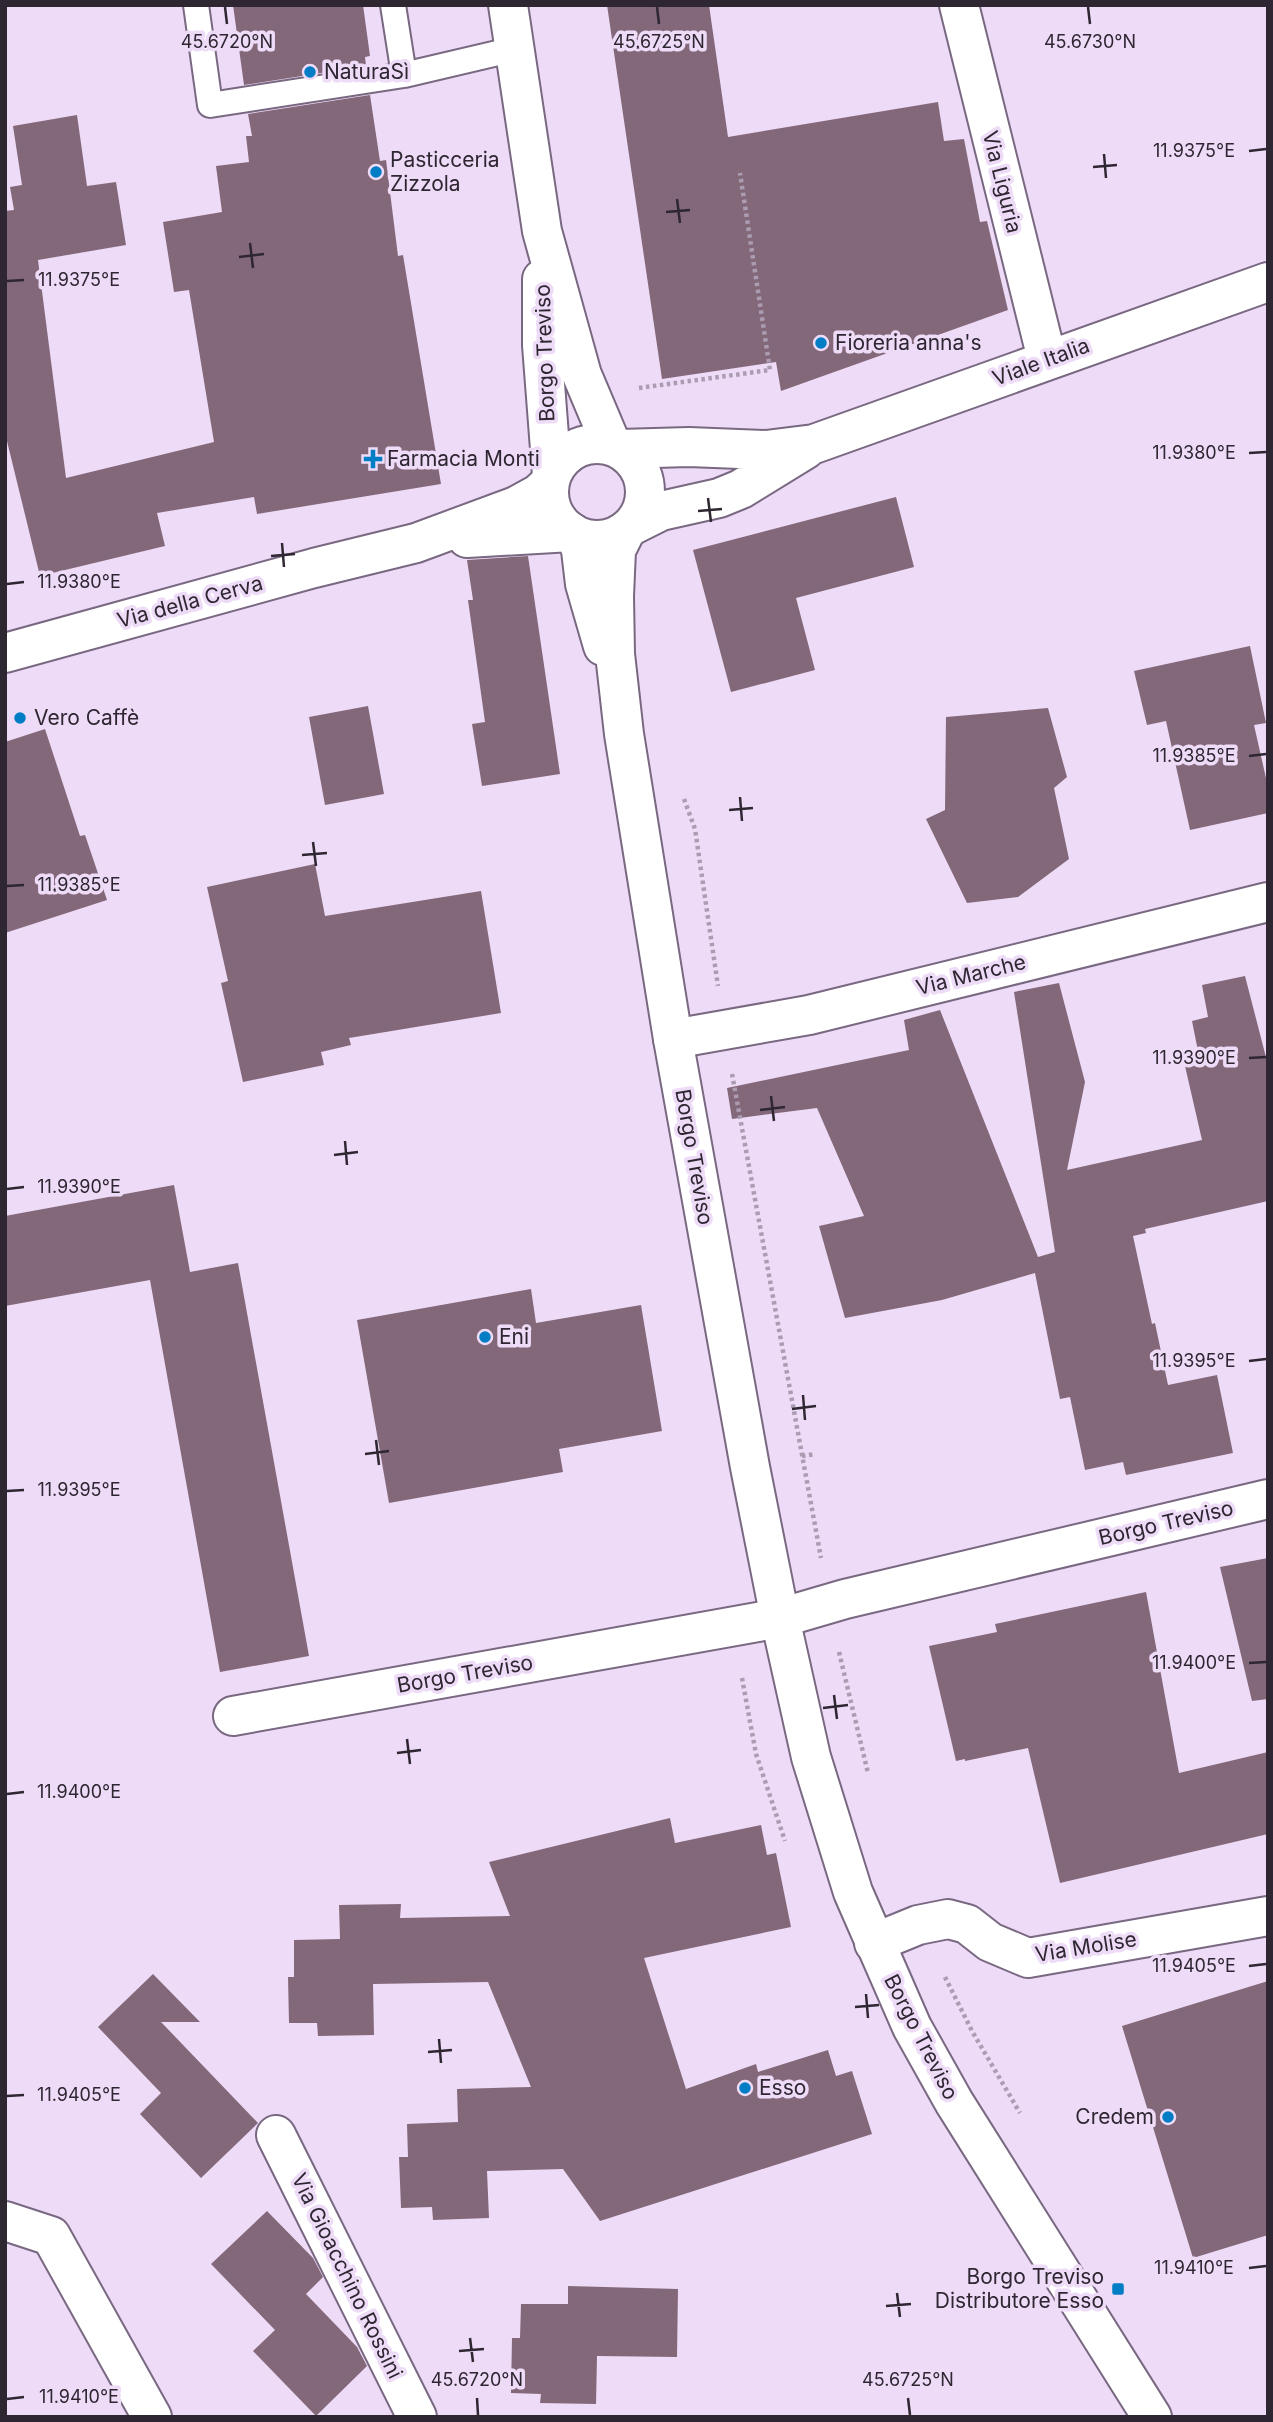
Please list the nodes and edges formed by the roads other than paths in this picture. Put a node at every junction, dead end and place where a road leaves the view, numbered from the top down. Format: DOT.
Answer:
graph roads {
  1 [pos="196,5"];
  2 [pos="393,5"];
  3 [pos="508,5"];
  4 [pos="959,5"];
  5 [pos="514,49"];
  6 [pos="404,75"];
  7 [pos="542,231"];
  8 [pos="1268,282"];
  9 [pos="1047,359"];
  10 [pos="814,444"];
  11 [pos="616,448"];
  12 [pos="550,480"];
  13 [pos="629,528"];
  14 [pos="573,534"];
  15 [pos="416,543"];
  16 [pos="5,653"];
  17 [pos="619,694"];
  18 [pos="1268,902"];
  19 [pos="673,1039"];
  20 [pos="1268,1499"];
  21 [pos="780,1618"];
  22 [pos="233,1716"];
  23 [pos="1268,1916"];
  24 [pos="874,1943"];
  25 [pos="276,2135"];
  26 [pos="5,2221"];
  27 [pos="152,2417"];
  28 [pos="417,2417"];
  29 [pos="1152,2417"];
  1 -- 6 [label="lane"];
  2 -- 6 [label="lane"];
  3 -- 5 [label="street, Borgo Treviso"];
  4 -- 9 [label="street, Via Liguria"];
  5 -- 6 [label="lane"];
  5 -- 7 [label="street, Borgo Treviso"];
  7 -- 11 [label="street, Borgo Treviso"];
  7 -- 12 [label="street, Borgo Treviso"];
  8 -- 9 [label="street, Viale Italia"];
  9 -- 10 [label="street, Viale Italia"];
  10 -- 11 [label="street, Viale Italia"];
  10 -- 13 [label="street, Viale Italia"];
  11 -- 12 [label="street"];
  11 -- 13 [label="street"];
  12 -- 14 [label="street"];
  12 -- 15 [label="street, Via della Cerva"];
  13 -- 14 [label="street"];
  13 -- 17 [label="street, Borgo Treviso"];
  14 -- 15 [label="street, Via della Cerva"];
  14 -- 17 [label="street, Borgo Treviso"];
  15 -- 16 [label="street, Via della Cerva"];
  17 -- 19 [label="street, Borgo Treviso"];
  18 -- 19 [label="street, Via Marche"];
  19 -- 21 [label="street, Borgo Treviso"];
  20 -- 21 [label="street, Borgo Treviso"];
  21 -- 22 [label="street, Borgo Treviso"];
  21 -- 24 [label="street, Borgo Treviso"];
  23 -- 24 [label="street, Via Molise"];
  24 -- 29 [label="street, Borgo Treviso"];
  25 -- 28 [label="street, Via Gioacchino Rossini"];
  26 -- 27 [label="street"];
}
